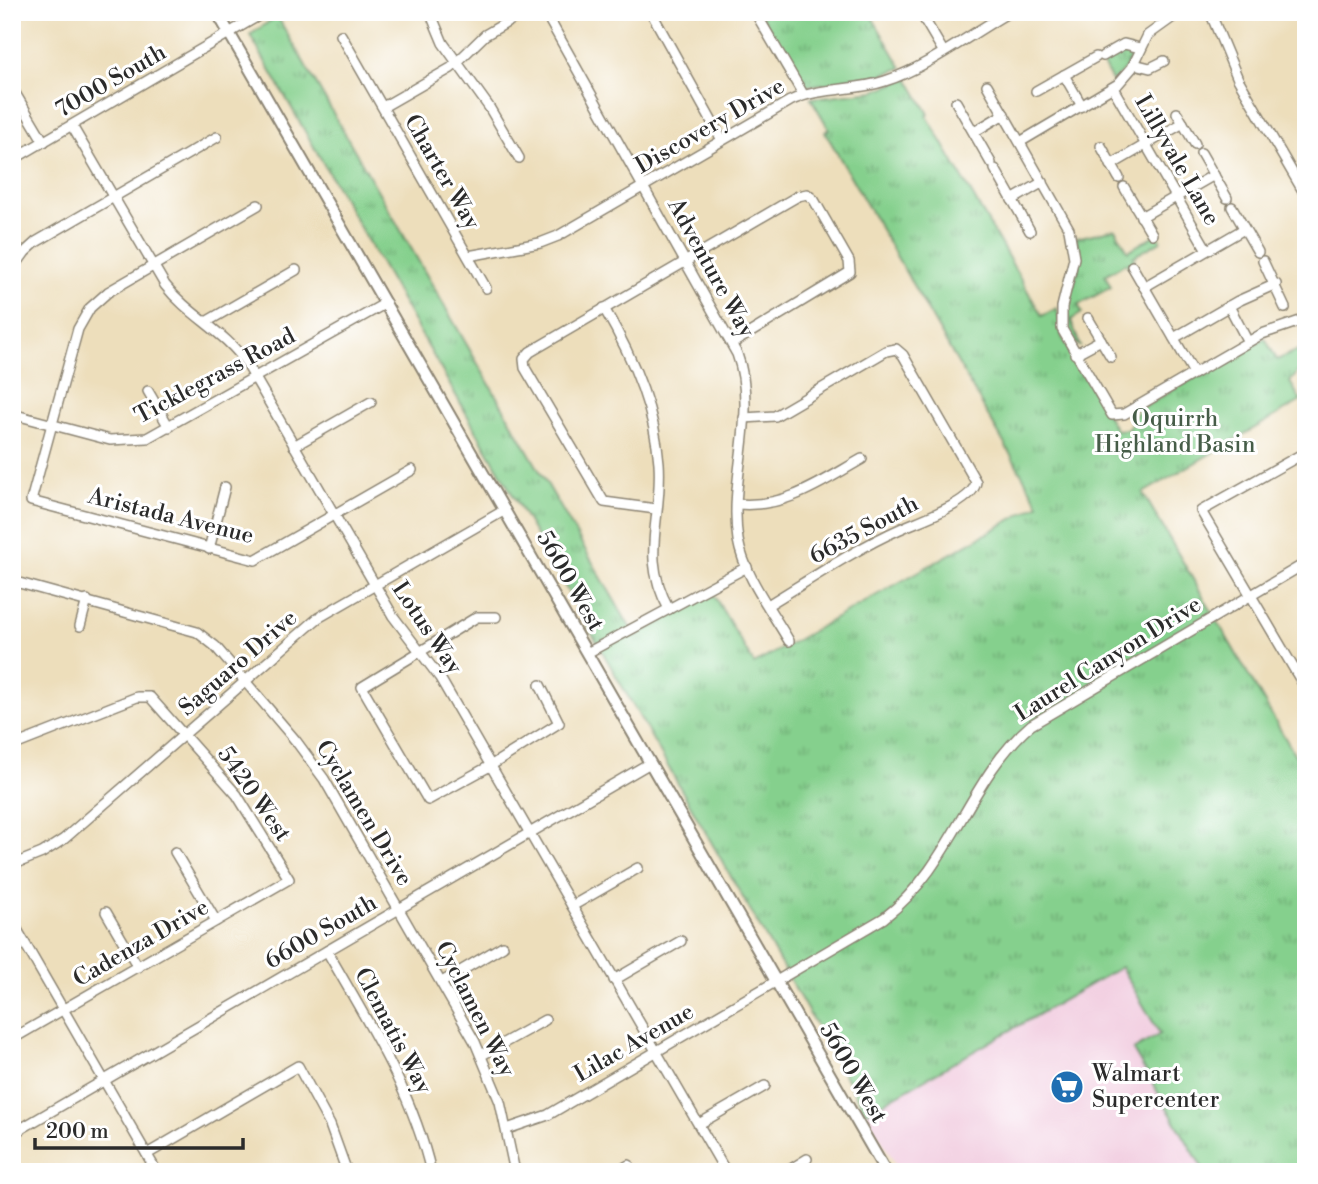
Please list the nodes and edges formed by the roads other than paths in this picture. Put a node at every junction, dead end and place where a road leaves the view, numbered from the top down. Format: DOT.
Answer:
graph roads {
  1 [pos="217,12"];
  2 [pos="265,12"];
  3 [pos="430,12"];
  4 [pos="525,12"];
  5 [pos="545,12"];
  6 [pos="651,12"];
  7 [pos="755,12"];
  8 [pos="920,12"];
  9 [pos="1009,12"];
  10 [pos="1180,12"];
  11 [pos="1210,12"];
  12 [pos="1298,12"];
  13 [pos="1306,31"];
  14 [pos="229,33"];
  15 [pos="341,35"];
  16 [pos="1140,47"];
  17 [pos="943,51"];
  18 [pos="1164,61"];
  19 [pos="457,63"];
  20 [pos="1134,64"];
  21 [pos="1063,75"];
  22 [pos="987,85"];
  23 [pos="12,88"];
  24 [pos="1113,88"];
  25 [pos="1036,91"];
  26 [pos="803,94"];
  27 [pos="956,102"];
  28 [pos="1082,106"];
  29 [pos="383,107"];
  30 [pos="1177,113"];
  31 [pos="1004,114"];
  32 [pos="1183,123"];
  33 [pos="72,125"];
  34 [pos="974,132"];
  35 [pos="217,137"];
  36 [pos="722,140"];
  37 [pos="44,142"];
  38 [pos="1020,142"];
  39 [pos="1146,145"];
  40 [pos="1101,146"];
  41 [pos="519,158"];
  42 [pos="12,160"];
  43 [pos="1111,165"];
  44 [pos="1214,175"];
  45 [pos="1119,177"];
  46 [pos="1043,182"];
  47 [pos="643,186"];
  48 [pos="1124,187"];
  49 [pos="1176,196"];
  50 [pos="1306,196"];
  51 [pos="114,197"];
  52 [pos="1012,200"];
  53 [pos="258,205"];
  54 [pos="1141,217"];
  55 [pos="1244,229"];
  56 [pos="1030,231"];
  57 [pos="1152,234"];
  58 [pos="1207,250"];
  59 [pos="468,256"];
  60 [pos="686,261"];
  61 [pos="153,266"];
  62 [pos="1132,266"];
  63 [pos="13,269"];
  64 [pos="296,270"];
  65 [pos="1276,284"];
  66 [pos="1144,287"];
  67 [pos="486,288"];
  68 [pos="386,303"];
  69 [pos="1229,306"];
  70 [pos="1285,308"];
  71 [pos="604,309"];
  72 [pos="1088,318"];
  73 [pos="1305,321"];
  74 [pos="206,322"];
  75 [pos="1174,338"];
  76 [pos="1101,340"];
  77 [pos="733,342"];
  78 [pos="1248,342"];
  79 [pos="1075,354"];
  80 [pos="1111,357"];
  81 [pos="1194,373"];
  82 [pos="255,378"];
  83 [pos="148,391"];
  84 [pos="371,402"];
  85 [pos="12,414"];
  86 [pos="744,418"];
  87 [pos="52,425"];
  88 [pos="169,428"];
  89 [pos="294,446"];
  90 [pos="1306,452"];
  91 [pos="862,459"];
  92 [pos="412,470"];
  93 [pos="225,487"];
  94 [pos="738,504"];
  95 [pos="656,509"];
  96 [pos="505,510"];
  97 [pos="334,515"];
  98 [pos="209,549"];
  99 [pos="1306,562"];
  100 [pos="747,566"];
  101 [pos="12,581"];
  102 [pos="374,585"];
  103 [pos="1250,595"];
  104 [pos="87,600"];
  105 [pos="768,605"];
  106 [pos="669,609"];
  107 [pos="496,617"];
  108 [pos="80,626"];
  109 [pos="789,640"];
  110 [pos="418,651"];
  111 [pos="587,653"];
  112 [pos="1306,666"];
  113 [pos="1296,672"];
  114 [pos="246,682"];
  115 [pos="540,685"];
  116 [pos="1306,689"];
  117 [pos="185,734"];
  118 [pos="12,746"];
  119 [pos="650,763"];
  120 [pos="490,766"];
  121 [pos="529,833"];
  122 [pos="175,852"];
  123 [pos="12,865"];
  124 [pos="638,868"];
  125 [pos="289,879"];
  126 [pos="572,906"];
  127 [pos="399,909"];
  128 [pos="106,912"];
  129 [pos="12,921"];
  130 [pos="216,921"];
  131 [pos="681,941"];
  132 [pos="503,946"];
  133 [pos="327,951"];
  134 [pos="138,967"];
  135 [pos="614,980"];
  136 [pos="442,982"];
  137 [pos="776,982"];
  138 [pos="63,1010"];
  139 [pos="545,1020"];
  140 [pos="12,1039"];
  141 [pos="657,1052"];
  142 [pos="482,1055"];
  143 [pos="104,1081"];
  144 [pos="765,1086"];
  145 [pos="698,1124"];
  146 [pos="507,1129"];
  147 [pos="12,1134"];
  148 [pos="146,1154"];
  149 [pos="807,1159"];
  150 [pos="629,1165"];
  151 [pos="157,1172"];
  152 [pos="346,1172"];
  153 [pos="431,1172"];
  154 [pos="515,1172"];
  155 [pos="617,1172"];
  156 [pos="726,1172"];
  157 [pos="786,1172"];
  158 [pos="886,1172"];
  1 -- 14 [label="main road, 5600 West"];
  2 -- 14 [label="street, 7000 South"];
  3 -- 19 [label="street"];
  4 -- 19 [label="street"];
  5 -- 47 [label="street, Adventure Way"];
  6 -- 36 [label="street"];
  7 -- 26 [label="street"];
  8 -- 17 [label="street"];
  9 -- 17 [label="street, Discovery Drive"];
  10 -- 16 [label="street"];
  11 -- 50 [label="street"];
  12 -- 13 [label="street"];
  14 -- 33 [label="street, 7000 South"];
  14 -- 68 [label="main road, 5600 West"];
  15 -- 29 [label="street, Charter Way"];
  16 -- 20 [label="street"];
  16 -- 21 [label="street"];
  17 -- 26 [label="street, Discovery Drive"];
  18 -- 20 [label="street"];
  19 -- 29 [label="street"];
  19 -- 41 [label="street"];
  20 -- 24 [label="street"];
  21 -- 25 [label="street"];
  21 -- 28 [label="street"];
  22 -- 31 [label="street"];
  23 -- 37 [label="street"];
  24 -- 28 [label="street"];
  24 -- 39 [label="street, Lillyvale Lane"];
  26 -- 36 [label="street, Discovery Drive"];
  27 -- 34 [label="street"];
  28 -- 38 [label="street"];
  29 -- 59 [label="street, Charter Way"];
  30 -- 32 [label="street"];
  31 -- 34 [label="street"];
  31 -- 38 [label="street"];
  32 -- 39 [label="street"];
  32 -- 44 [label="street"];
  33 -- 37 [label="street, 7000 South"];
  33 -- 51 [label="street, Lotus Way"];
  34 -- 52 [label="street"];
  35 -- 51 [label="street"];
  36 -- 47 [label="street, Discovery Drive"];
  37 -- 42 [label="street, 7000 South"];
  38 -- 46 [label="street"];
  39 -- 43 [label="street"];
  39 -- 49 [label="street, Lillyvale Lane"];
  40 -- 43 [label="street"];
  43 -- 45 [label="street"];
  44 -- 49 [label="street"];
  44 -- 55 [label="street"];
  46 -- 52 [label="street"];
  46 -- 79 [label="street"];
  47 -- 59 [label="street, Discovery Drive"];
  47 -- 60 [label="street, Adventure Way"];
  48 -- 54 [label="street"];
  49 -- 54 [label="street"];
  49 -- 58 [label="street, Lillyvale Lane"];
  51 -- 61 [label="street, Lotus Way"];
  51 -- 63 [label="street"];
  52 -- 56 [label="street"];
  53 -- 61 [label="street"];
  54 -- 57 [label="street"];
  55 -- 58 [label="street"];
  55 -- 65 [label="street"];
  58 -- 66 [label="street"];
  59 -- 67 [label="street, Charter Way"];
  60 -- 71 [label="street"];
  60 -- 77 [label="street, Adventure Way"];
  60 -- 77 [label="street"];
  61 -- 74 [label="street, Lotus Way"];
  61 -- 87 [label="street"];
  62 -- 66 [label="street"];
  64 -- 74 [label="street"];
  65 -- 69 [label="street"];
  65 -- 70 [label="street"];
  66 -- 75 [label="street"];
  68 -- 82 [label="street, Ticklegrass Road"];
  68 -- 96 [label="main road, 5600 West"];
  69 -- 75 [label="street"];
  69 -- 78 [label="street"];
  71 -- 95 [label="street"];
  71 -- 95 [label="street"];
  72 -- 76 [label="street"];
  73 -- 78 [label="street"];
  74 -- 82 [label="street, Lotus Way"];
  75 -- 81 [label="street"];
  76 -- 79 [label="street"];
  76 -- 80 [label="street"];
  77 -- 86 [label="street, Adventure Way"];
  78 -- 81 [label="street"];
  79 -- 81 [label="street"];
  82 -- 88 [label="street, Ticklegrass Road"];
  82 -- 89 [label="street, Lotus Way"];
  83 -- 88 [label="street"];
  84 -- 89 [label="street"];
  85 -- 87 [label="street, Ticklegrass Road"];
  86 -- 94 [label="street, Adventure Way"];
  86 -- 105 [label="street, 6635 South"];
  87 -- 88 [label="street, Ticklegrass Road"];
  87 -- 98 [label="street, Aristada Avenue"];
  89 -- 97 [label="street, Lotus Way"];
  90 -- 103 [label="street"];
  91 -- 94 [label="street"];
  92 -- 97 [label="street, Aristada Avenue"];
  93 -- 98 [label="street"];
  94 -- 100 [label="street, Adventure Way"];
  95 -- 106 [label="street"];
  96 -- 102 [label="street, Saguaro Drive"];
  96 -- 111 [label="main road, 5600 West"];
  97 -- 98 [label="street, Aristada Avenue"];
  97 -- 102 [label="street, Lotus Way"];
  99 -- 103 [label="street, Laurel Canyon Drive"];
  100 -- 105 [label="street, Adventure Way"];
  100 -- 106 [label="street"];
  101 -- 104 [label="street, Cyclamen Drive"];
  102 -- 110 [label="street, Lotus Way"];
  102 -- 114 [label="street, Saguaro Drive"];
  103 -- 113 [label="street"];
  103 -- 137 [label="street, Laurel Canyon Drive"];
  104 -- 108 [label="street"];
  104 -- 114 [label="street, Cyclamen Drive"];
  105 -- 109 [label="street, Adventure Way"];
  106 -- 111 [label="street"];
  107 -- 110 [label="street"];
  110 -- 120 [label="street, Lotus Way"];
  110 -- 120 [label="street"];
  111 -- 119 [label="main road, 5600 West"];
  112 -- 113 [label="street"];
  113 -- 116 [label="street"];
  114 -- 117 [label="street, Saguaro Drive"];
  114 -- 127 [label="street, Cyclamen Drive"];
  115 -- 120 [label="street"];
  117 -- 118 [label="street, 5420 West"];
  117 -- 123 [label="street, Saguaro Drive"];
  117 -- 125 [label="street, 5420 West"];
  119 -- 121 [label="street, 6600 South"];
  119 -- 137 [label="main road, 5600 West"];
  120 -- 121 [label="street, Lotus Way"];
  121 -- 126 [label="street, Lotus Way"];
  121 -- 127 [label="street, 6600 South"];
  122 -- 130 [label="street"];
  124 -- 126 [label="street"];
  125 -- 130 [label="street, Cadenza Drive"];
  126 -- 135 [label="street, Lotus Way"];
  127 -- 133 [label="street, 6600 South"];
  127 -- 136 [label="street, Cyclamen Way"];
  128 -- 134 [label="street"];
  129 -- 138 [label="street"];
  130 -- 134 [label="street, Cadenza Drive"];
  131 -- 135 [label="street"];
  132 -- 136 [label="street"];
  133 -- 143 [label="street, 6600 South"];
  133 -- 153 [label="street, Clematis Way"];
  134 -- 138 [label="street, Cadenza Drive"];
  135 -- 141 [label="street, Lotus Way"];
  136 -- 142 [label="street, Cyclamen Way"];
  137 -- 141 [label="street, Lilac Avenue"];
  137 -- 158 [label="main road, 5600 West"];
  138 -- 140 [label="street, Cadenza Drive"];
  138 -- 143 [label="street"];
  139 -- 142 [label="street"];
  141 -- 145 [label="street, Lotus Way"];
  141 -- 146 [label="street, Lilac Avenue"];
  142 -- 146 [label="street, Cyclamen Way"];
  143 -- 147 [label="street, 6600 South"];
  143 -- 148 [label="street"];
  144 -- 145 [label="street"];
  145 -- 156 [label="street, Lotus Way"];
  146 -- 154 [label="street, Cyclamen Way"];
  148 -- 151 [label="street"];
  148 -- 152 [label="street"];
  149 -- 157 [label="street"];
  150 -- 155 [label="street"];
}
